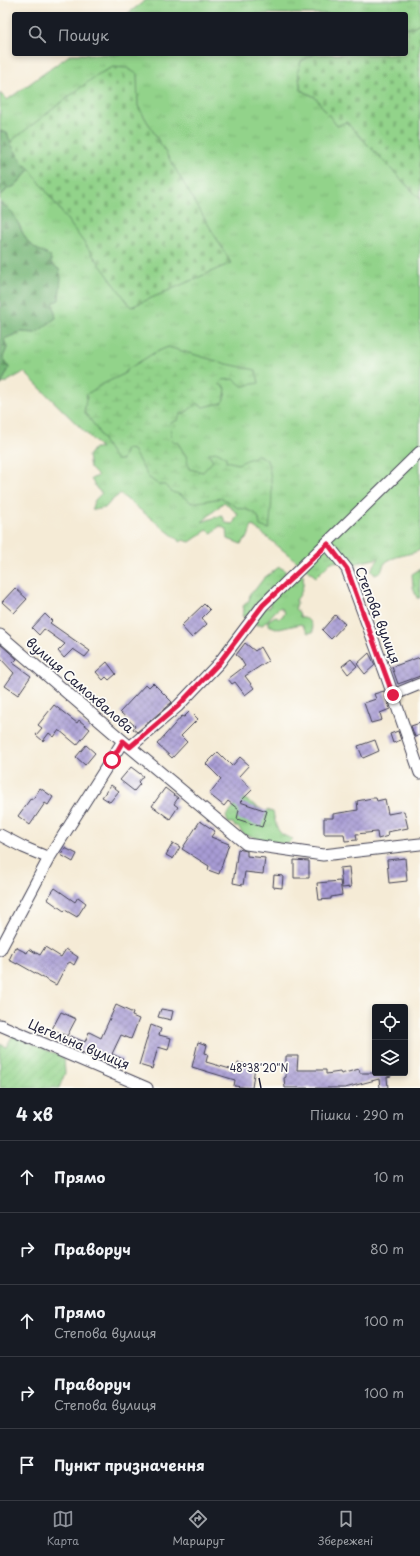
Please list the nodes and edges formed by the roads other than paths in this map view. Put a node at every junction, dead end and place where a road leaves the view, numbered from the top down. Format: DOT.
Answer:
graph roads {
  1 [pos="420,452"];
  2 [pos="328,544"];
  3 [pos="0,635"];
  4 [pos="420,684"];
  5 [pos="393,695"];
  6 [pos="127,744"];
  7 [pos="420,773"];
  8 [pos="0,835"];
  9 [pos="420,844"];
  10 [pos="49,858"];
  11 [pos="0,950"];
  12 [pos="0,1025"];
  13 [pos="147,1088"];
  1 -- 2 [label="street"];
  2 -- 5 [label="street, Степова вулиця"];
  2 -- 6 [label="street"];
  3 -- 6 [label="street, вулиця Самохвалова"];
  4 -- 5 [label="street"];
  5 -- 7 [label="street, Степова вулиця"];
  6 -- 9 [label="street, вулиця Самохвалова"];
  6 -- 10 [label="street"];
  8 -- 10 [label="street"];
  10 -- 11 [label="street"];
  12 -- 13 [label="street, Цегельна вулиця"];
}
